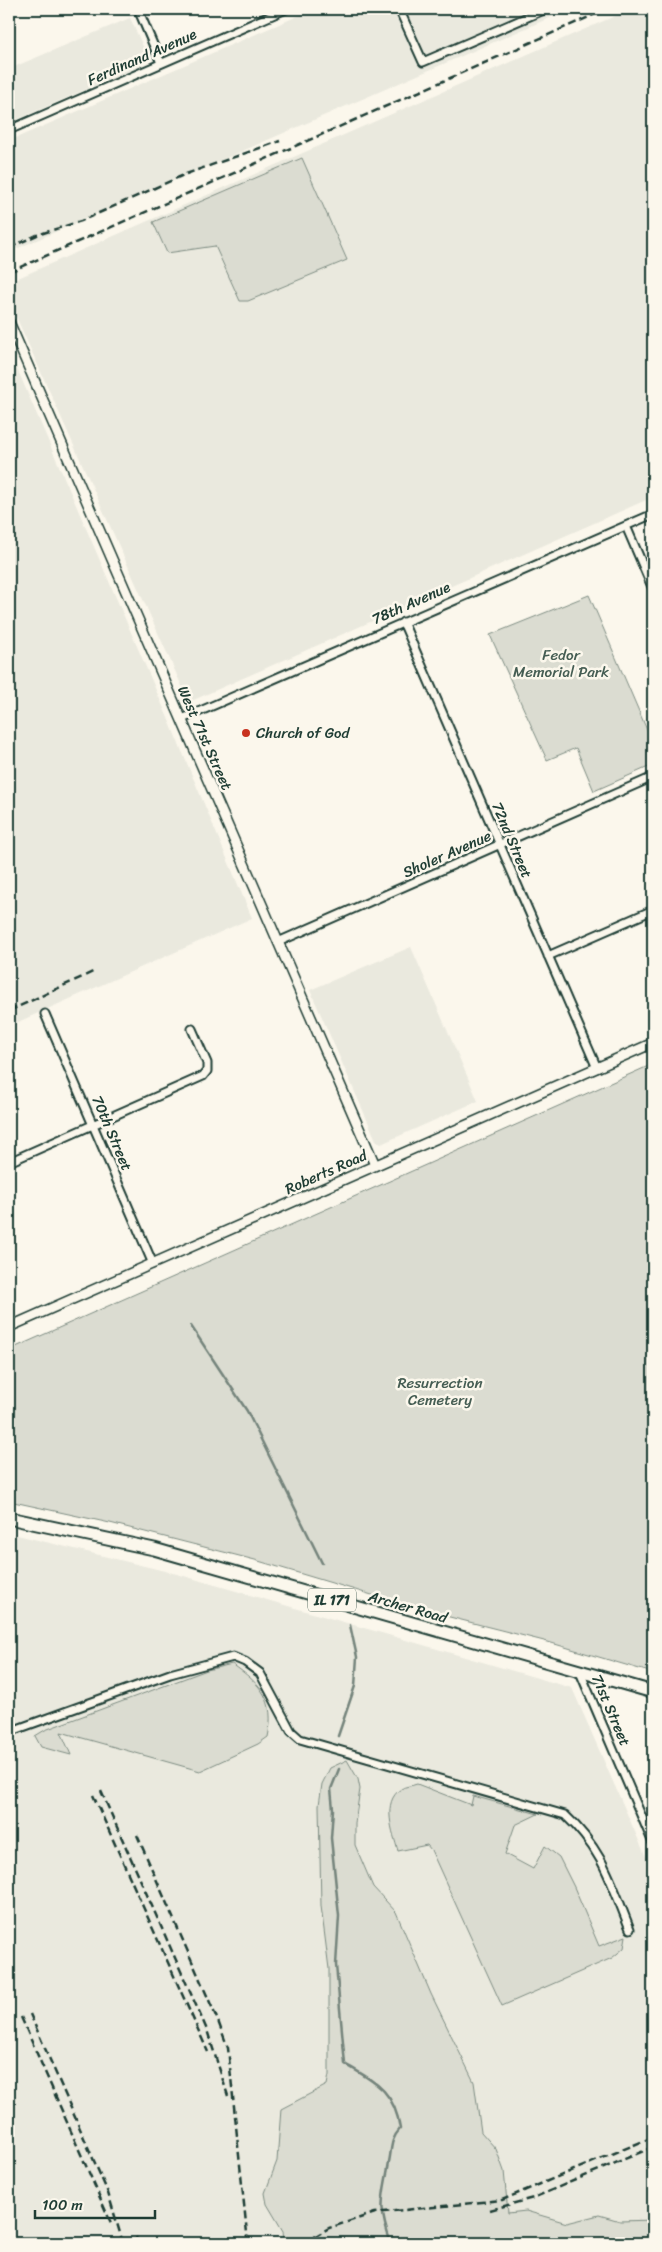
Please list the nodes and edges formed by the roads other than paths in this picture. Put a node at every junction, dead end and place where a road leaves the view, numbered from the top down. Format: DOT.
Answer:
graph roads {
  1 [pos="138,9"];
  2 [pos="286,9"];
  3 [pos="400,9"];
  4 [pos="546,9"];
  5 [pos="161,63"];
  6 [pos="9,130"];
  7 [pos="9,322"];
  8 [pos="653,514"];
  9 [pos="626,526"];
  10 [pos="653,589"];
  11 [pos="402,622"];
  12 [pos="182,719"];
  13 [pos="653,778"];
  14 [pos="500,846"];
  15 [pos="653,910"];
  16 [pos="278,942"];
  17 [pos="548,956"];
  18 [pos="45,1014"];
  19 [pos="192,1029"];
  20 [pos="653,1043"];
  21 [pos="596,1068"];
  22 [pos="93,1125"];
  23 [pos="9,1162"];
  24 [pos="375,1165"];
  25 [pos="153,1264"];
  26 [pos="9,1327"];
  27 [pos="9,1518"];
  28 [pos="580,1672"];
  29 [pos="653,1692"];
  30 [pos="9,1732"];
  31 [pos="653,1842"];
  32 [pos="630,1929"];
  1 -- 5 [label="street"];
  2 -- 5 [label="street, Ferdinand Avenue"];
  3 -- 4 [label="street"];
  5 -- 6 [label="street, Ferdinand Avenue"];
  7 -- 12 [label="street, West 71st Street"];
  8 -- 9 [label="street, 78th Avenue"];
  9 -- 10 [label="street"];
  9 -- 11 [label="street, 78th Avenue"];
  11 -- 12 [label="street, 78th Avenue"];
  11 -- 14 [label="street, 72nd Street"];
  12 -- 16 [label="street, West 71st Street"];
  13 -- 14 [label="street, Sholer Avenue"];
  14 -- 16 [label="street, Sholer Avenue"];
  14 -- 17 [label="street, 72nd Street"];
  15 -- 17 [label="street"];
  16 -- 24 [label="street, West 71st Street"];
  17 -- 21 [label="street, 72nd Street"];
  18 -- 22 [label="street, 70th Street"];
  19 -- 22 [label="street"];
  20 -- 21 [label="street, Roberts Road"];
  21 -- 24 [label="street, Roberts Road"];
  22 -- 23 [label="street"];
  22 -- 25 [label="street, 70th Street"];
  24 -- 25 [label="street, Roberts Road"];
  25 -- 26 [label="street, Roberts Road"];
  27 -- 28 [label="main road, Archer Road / IL 171"];
  28 -- 29 [label="main road, Archer Road / IL 171"];
  28 -- 31 [label="street, 71st Street"];
  30 -- 32 [label="street"];
}
